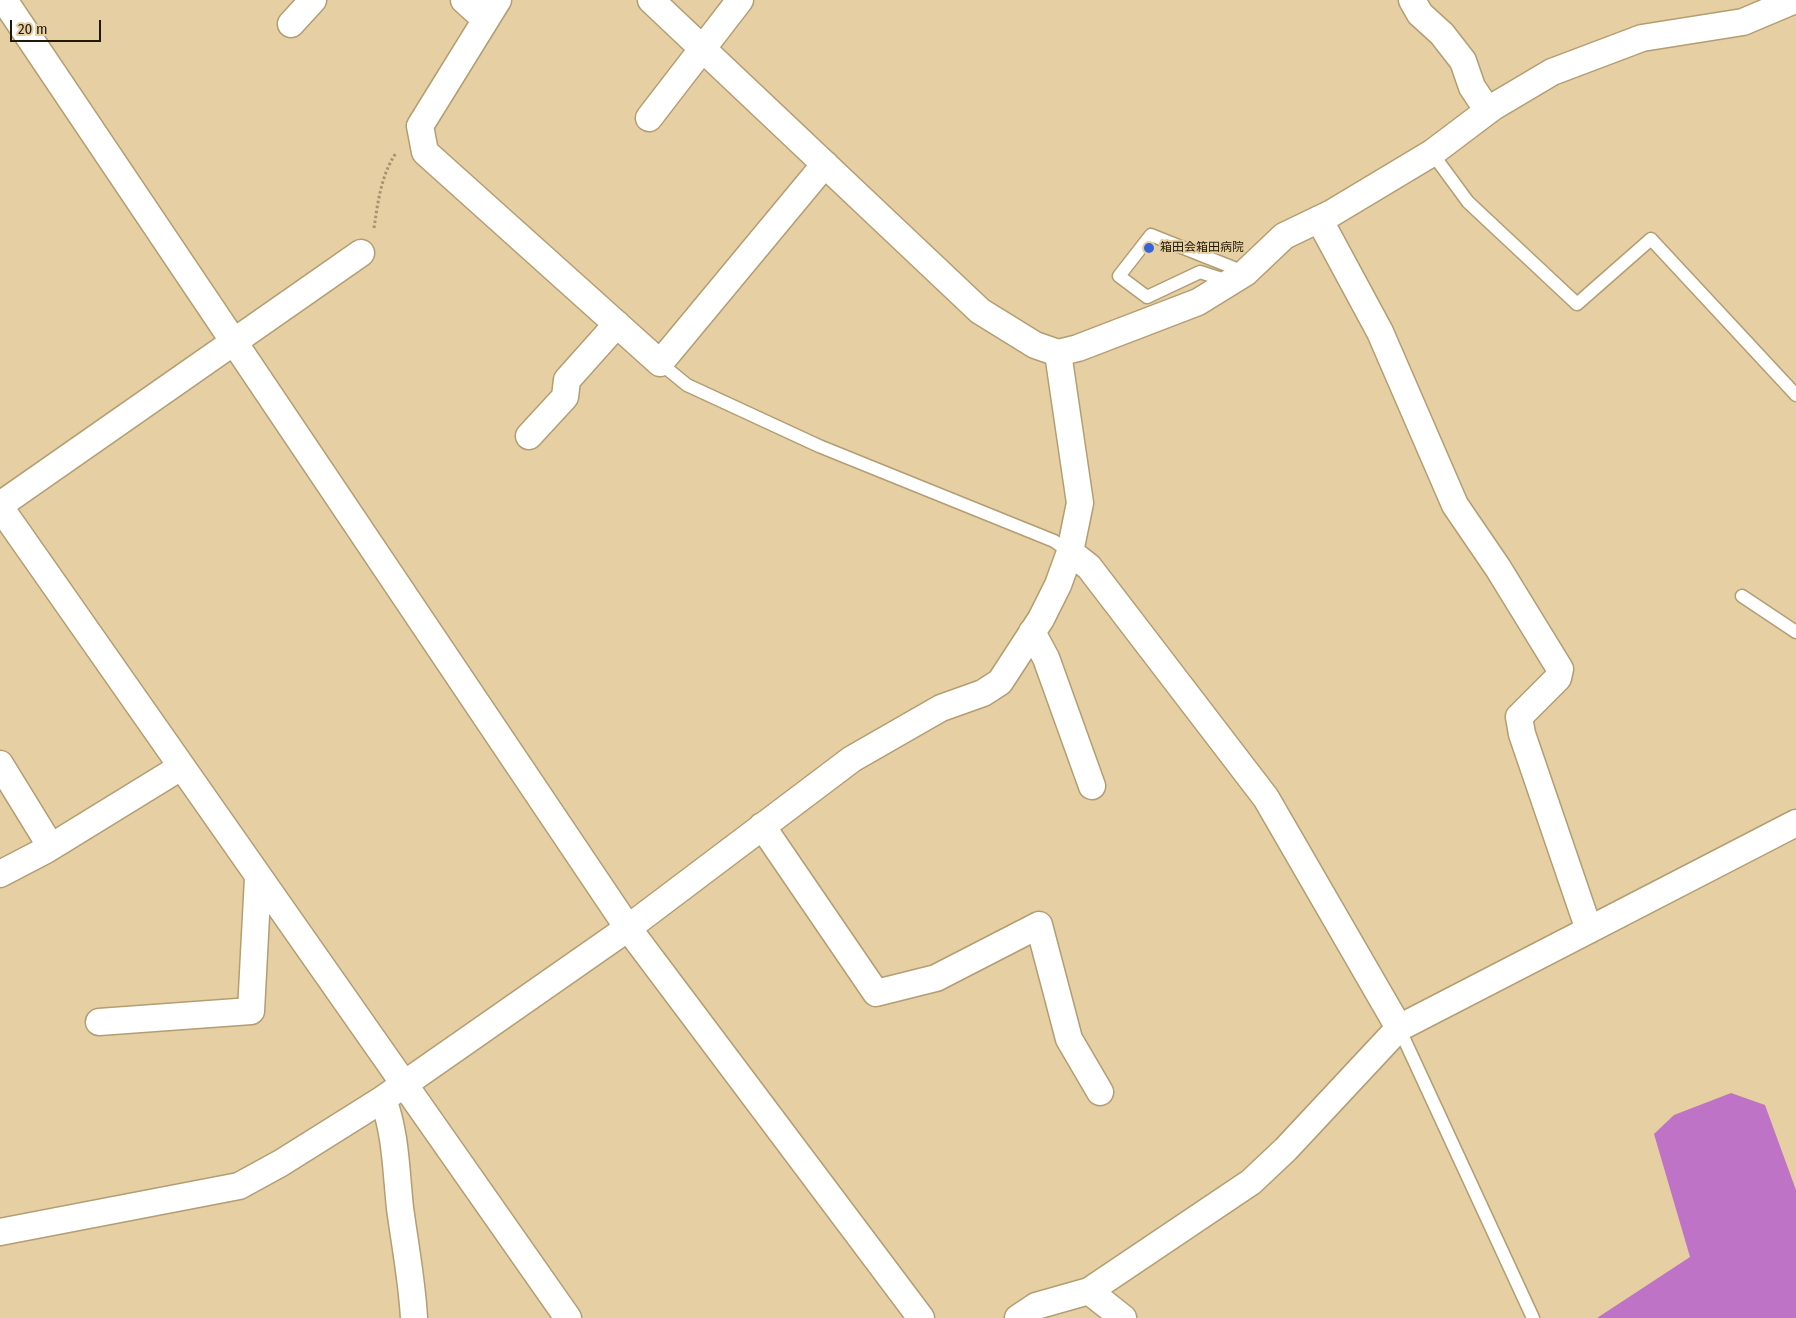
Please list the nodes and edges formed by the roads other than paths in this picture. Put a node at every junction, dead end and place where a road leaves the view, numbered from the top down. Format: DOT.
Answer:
graph roads {
  1 [pos="4,0"];
  2 [pos="313,0"];
  3 [pos="464,0"];
  4 [pos="651,0"];
  5 [pos="740,0"];
  6 [pos="1412,0"];
  7 [pos="1795,0"];
  8 [pos="492,9"];
  9 [pos="291,24"];
  10 [pos="703,50"];
  11 [pos="1488,111"];
  12 [pos="649,118"];
  13 [pos="1432,153"];
  14 [pos="825,164"];
  15 [pos="1319,219"];
  16 [pos="361,253"];
  17 [pos="1238,277"];
  18 [pos="617,324"];
  19 [pos="234,342"];
  20 [pos="1058,353"];
  21 [pos="660,363"];
  22 [pos="1796,395"];
  23 [pos="529,436"];
  24 [pos="0,506"];
  25 [pos="1070,552"];
  26 [pos="1742,596"];
  27 [pos="1032,632"];
  28 [pos="1796,632"];
  29 [pos="0,764"];
  30 [pos="181,767"];
  31 [pos="1092,786"];
  32 [pos="1796,824"];
  33 [pos="762,826"];
  34 [pos="51,847"];
  35 [pos="0,874"];
  36 [pos="258,878"];
  37 [pos="628,928"];
  38 [pos="1589,930"];
  39 [pos="99,1022"];
  40 [pos="1399,1028"];
  41 [pos="393,1092"];
  42 [pos="1100,1092"];
  43 [pos="0,1232"];
  44 [pos="1089,1291"];
  45 [pos="414,1318"];
  46 [pos="568,1318"];
  47 [pos="921,1318"];
  48 [pos="1018,1318"];
  49 [pos="1123,1318"];
  50 [pos="1533,1318"];
  1 -- 19 [label="street"];
  2 -- 9 [label="street"];
  3 -- 8 [label="street"];
  4 -- 10 [label="street"];
  5 -- 10 [label="street"];
  6 -- 11 [label="street"];
  7 -- 11 [label="street"];
  8 -- 18 [label="street"];
  10 -- 12 [label="street"];
  10 -- 14 [label="street"];
  11 -- 13 [label="street"];
  13 -- 15 [label="street"];
  13 -- 22 [label="lane"];
  14 -- 20 [label="street"];
  14 -- 21 [label="street"];
  15 -- 17 [label="street"];
  15 -- 38 [label="street"];
  16 -- 19 [label="street"];
  17 -- 17 [label="lane"];
  17 -- 20 [label="street"];
  18 -- 21 [label="street"];
  18 -- 23 [label="street"];
  19 -- 24 [label="street"];
  19 -- 37 [label="street"];
  20 -- 25 [label="street"];
  21 -- 25 [label="lane"];
  24 -- 30 [label="street"];
  25 -- 27 [label="street"];
  25 -- 40 [label="street"];
  26 -- 28 [label="lane"];
  27 -- 31 [label="street"];
  27 -- 33 [label="street"];
  29 -- 34 [label="street"];
  30 -- 34 [label="street"];
  30 -- 36 [label="street"];
  32 -- 38 [label="street"];
  33 -- 37 [label="street"];
  33 -- 42 [label="street"];
  34 -- 35 [label="street"];
  36 -- 39 [label="street"];
  36 -- 41 [label="street"];
  37 -- 41 [label="street"];
  37 -- 47 [label="street"];
  38 -- 40 [label="street"];
  40 -- 44 [label="street"];
  40 -- 50 [label="lane"];
  41 -- 43 [label="street"];
  41 -- 45 [label="street"];
  41 -- 46 [label="street"];
  44 -- 48 [label="street"];
  44 -- 49 [label="street"];
}
